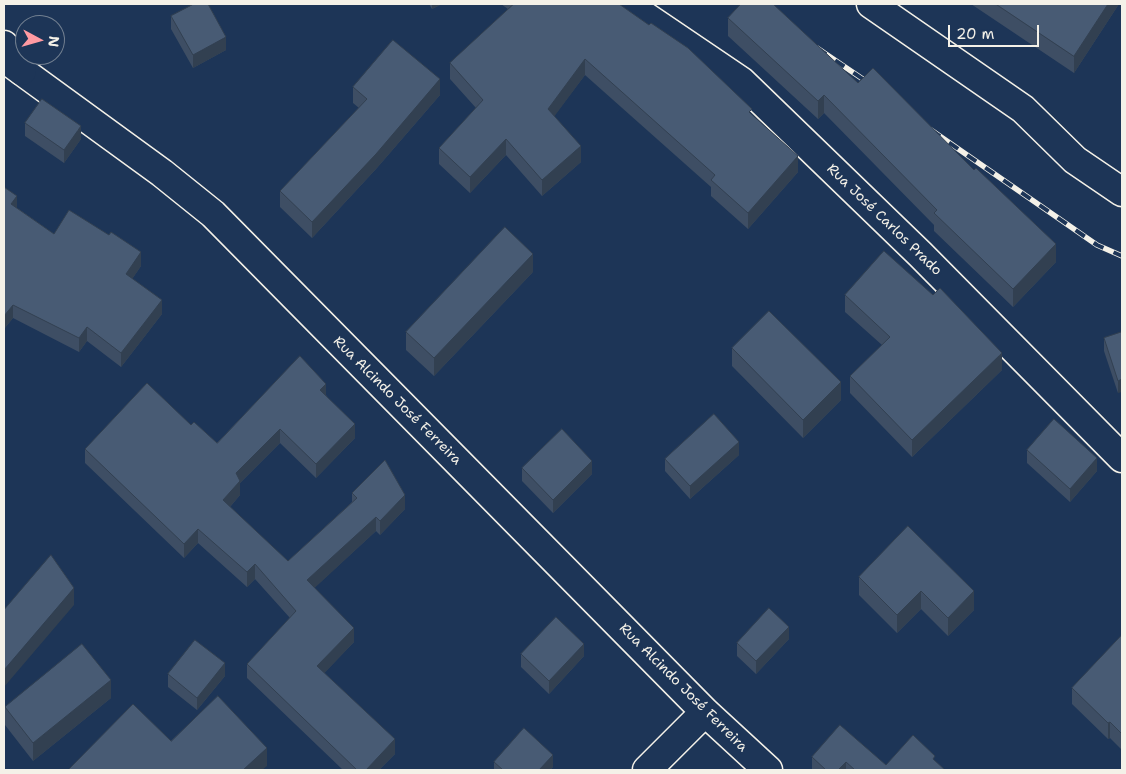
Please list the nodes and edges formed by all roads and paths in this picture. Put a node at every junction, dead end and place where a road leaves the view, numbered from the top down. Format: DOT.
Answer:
graph roads {
  1 [pos="627,4"];
  2 [pos="871,4"];
  3 [pos="4,45"];
  4 [pos="13,65"];
  5 [pos="1122,192"];
  6 [pos="1122,458"];
  7 [pos="705,712"];
  8 [pos="647,770"];
  9 [pos="768,770"];
  1 -- 6 [label="street, Rua José Carlos Prado"];
  2 -- 5 [label="street"];
  3 -- 4 [label="street, Rua Alcindo José Ferreira"];
  4 -- 7 [label="street, Rua Alcindo José Ferreira"];
  7 -- 8 [label="street"];
  7 -- 9 [label="street, Rua Alcindo José Ferreira"];
}
